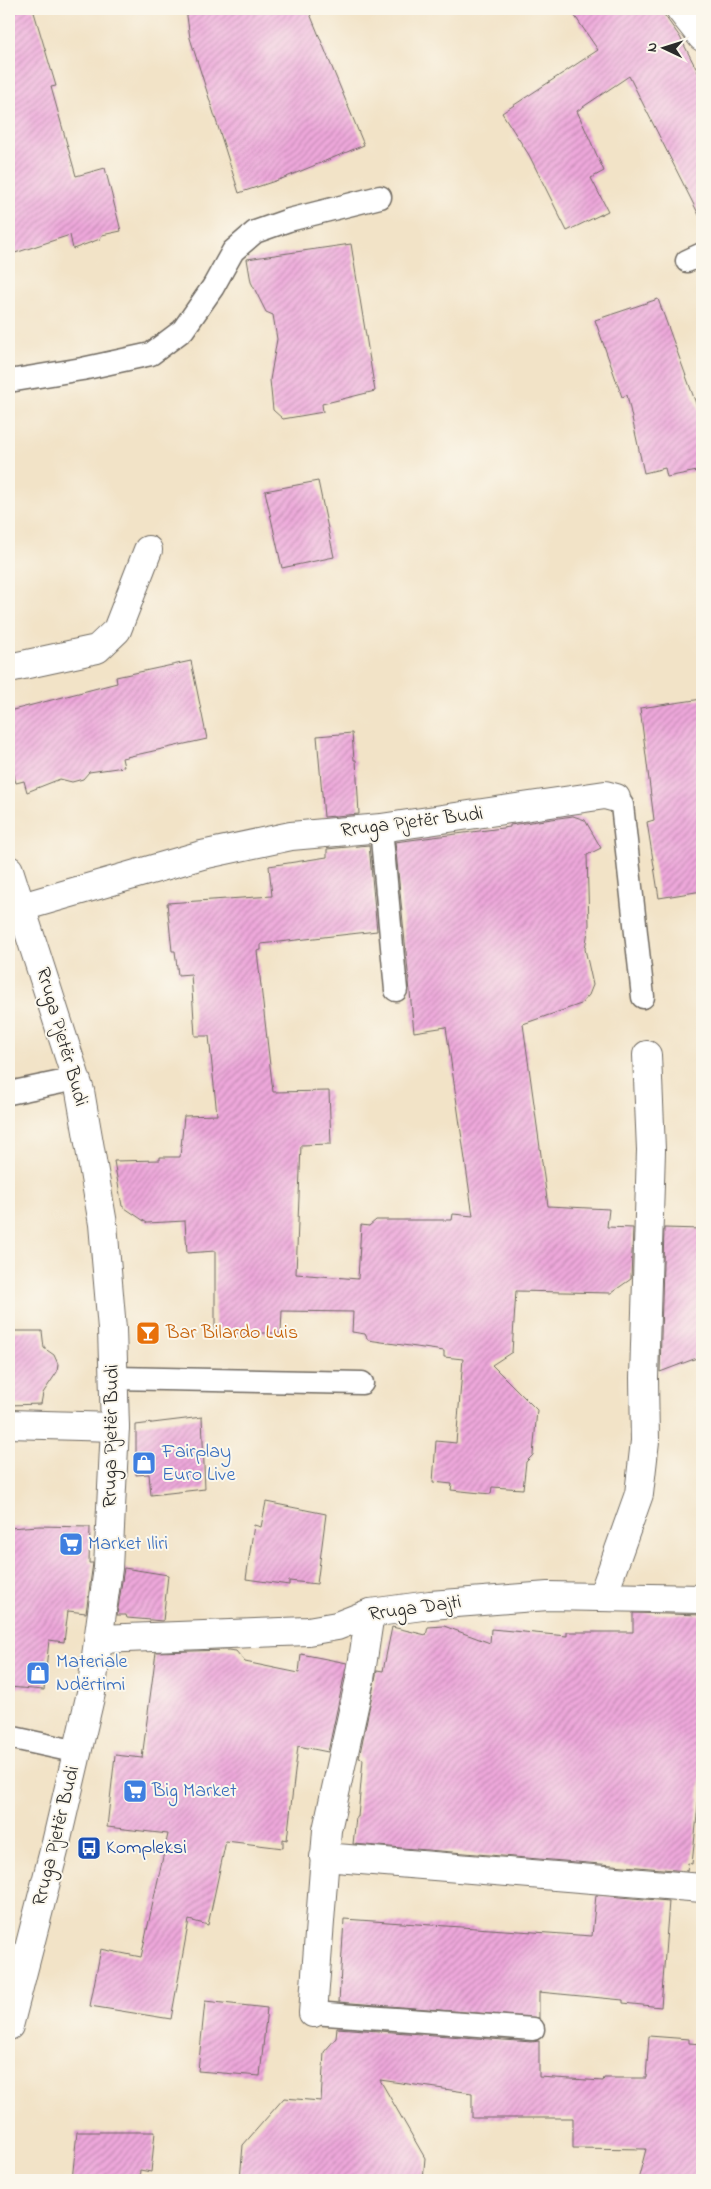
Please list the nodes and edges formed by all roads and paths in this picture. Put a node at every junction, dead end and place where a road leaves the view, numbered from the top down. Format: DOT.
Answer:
graph roads {
  1 [pos="680,9"];
  2 [pos="702,37"];
  3 [pos="380,197"];
  4 [pos="9,381"];
  5 [pos="148,550"];
  6 [pos="9,668"];
  7 [pos="616,798"];
  8 [pos="381,828"];
  9 [pos="9,870"];
  10 [pos="22,907"];
  11 [pos="396,990"];
  12 [pos="643,997"];
  13 [pos="647,1055"];
  14 [pos="76,1079"];
  15 [pos="9,1093"];
  16 [pos="115,1378"];
  17 [pos="362,1382"];
  18 [pos="9,1424"];
  19 [pos="115,1426"];
  20 [pos="603,1595"];
  21 [pos="702,1599"];
  22 [pos="370,1613"];
  23 [pos="100,1638"];
  24 [pos="9,1737"];
  25 [pos="78,1752"];
  26 [pos="324,1857"];
  27 [pos="702,1888"];
  28 [pos="313,2013"];
  29 [pos="9,2026"];
  30 [pos="533,2029"];
  1 -- 2 [label="street"];
  3 -- 4 [label="lane"];
  5 -- 6 [label="street"];
  7 -- 8 [label="street, Rruga Pjetër Budi"];
  7 -- 12 [label="lane, Rruga Pjetër Budi"];
  8 -- 10 [label="street, Rruga Pjetër Budi"];
  8 -- 11 [label="lane"];
  9 -- 10 [label="street, Rruga Pjetër Budi"];
  10 -- 14 [label="street, Rruga Pjetër Budi"];
  13 -- 20 [label="street"];
  14 -- 15 [label="lane"];
  14 -- 16 [label="street, Rruga Pjetër Budi"];
  16 -- 17 [label="lane"];
  16 -- 19 [label="street, Rruga Pjetër Budi"];
  18 -- 19 [label="street"];
  19 -- 23 [label="street, Rruga Pjetër Budi"];
  20 -- 21 [label="street, Rruga Dajti"];
  20 -- 22 [label="street, Rruga Dajti"];
  22 -- 23 [label="street, Rruga Dajti"];
  22 -- 26 [label="street"];
  23 -- 25 [label="street, Rruga Pjetër Budi"];
  24 -- 25 [label="lane"];
  25 -- 29 [label="street, Rruga Pjetër Budi"];
  26 -- 27 [label="street"];
  26 -- 28 [label="street"];
  28 -- 30 [label="lane"];
}
